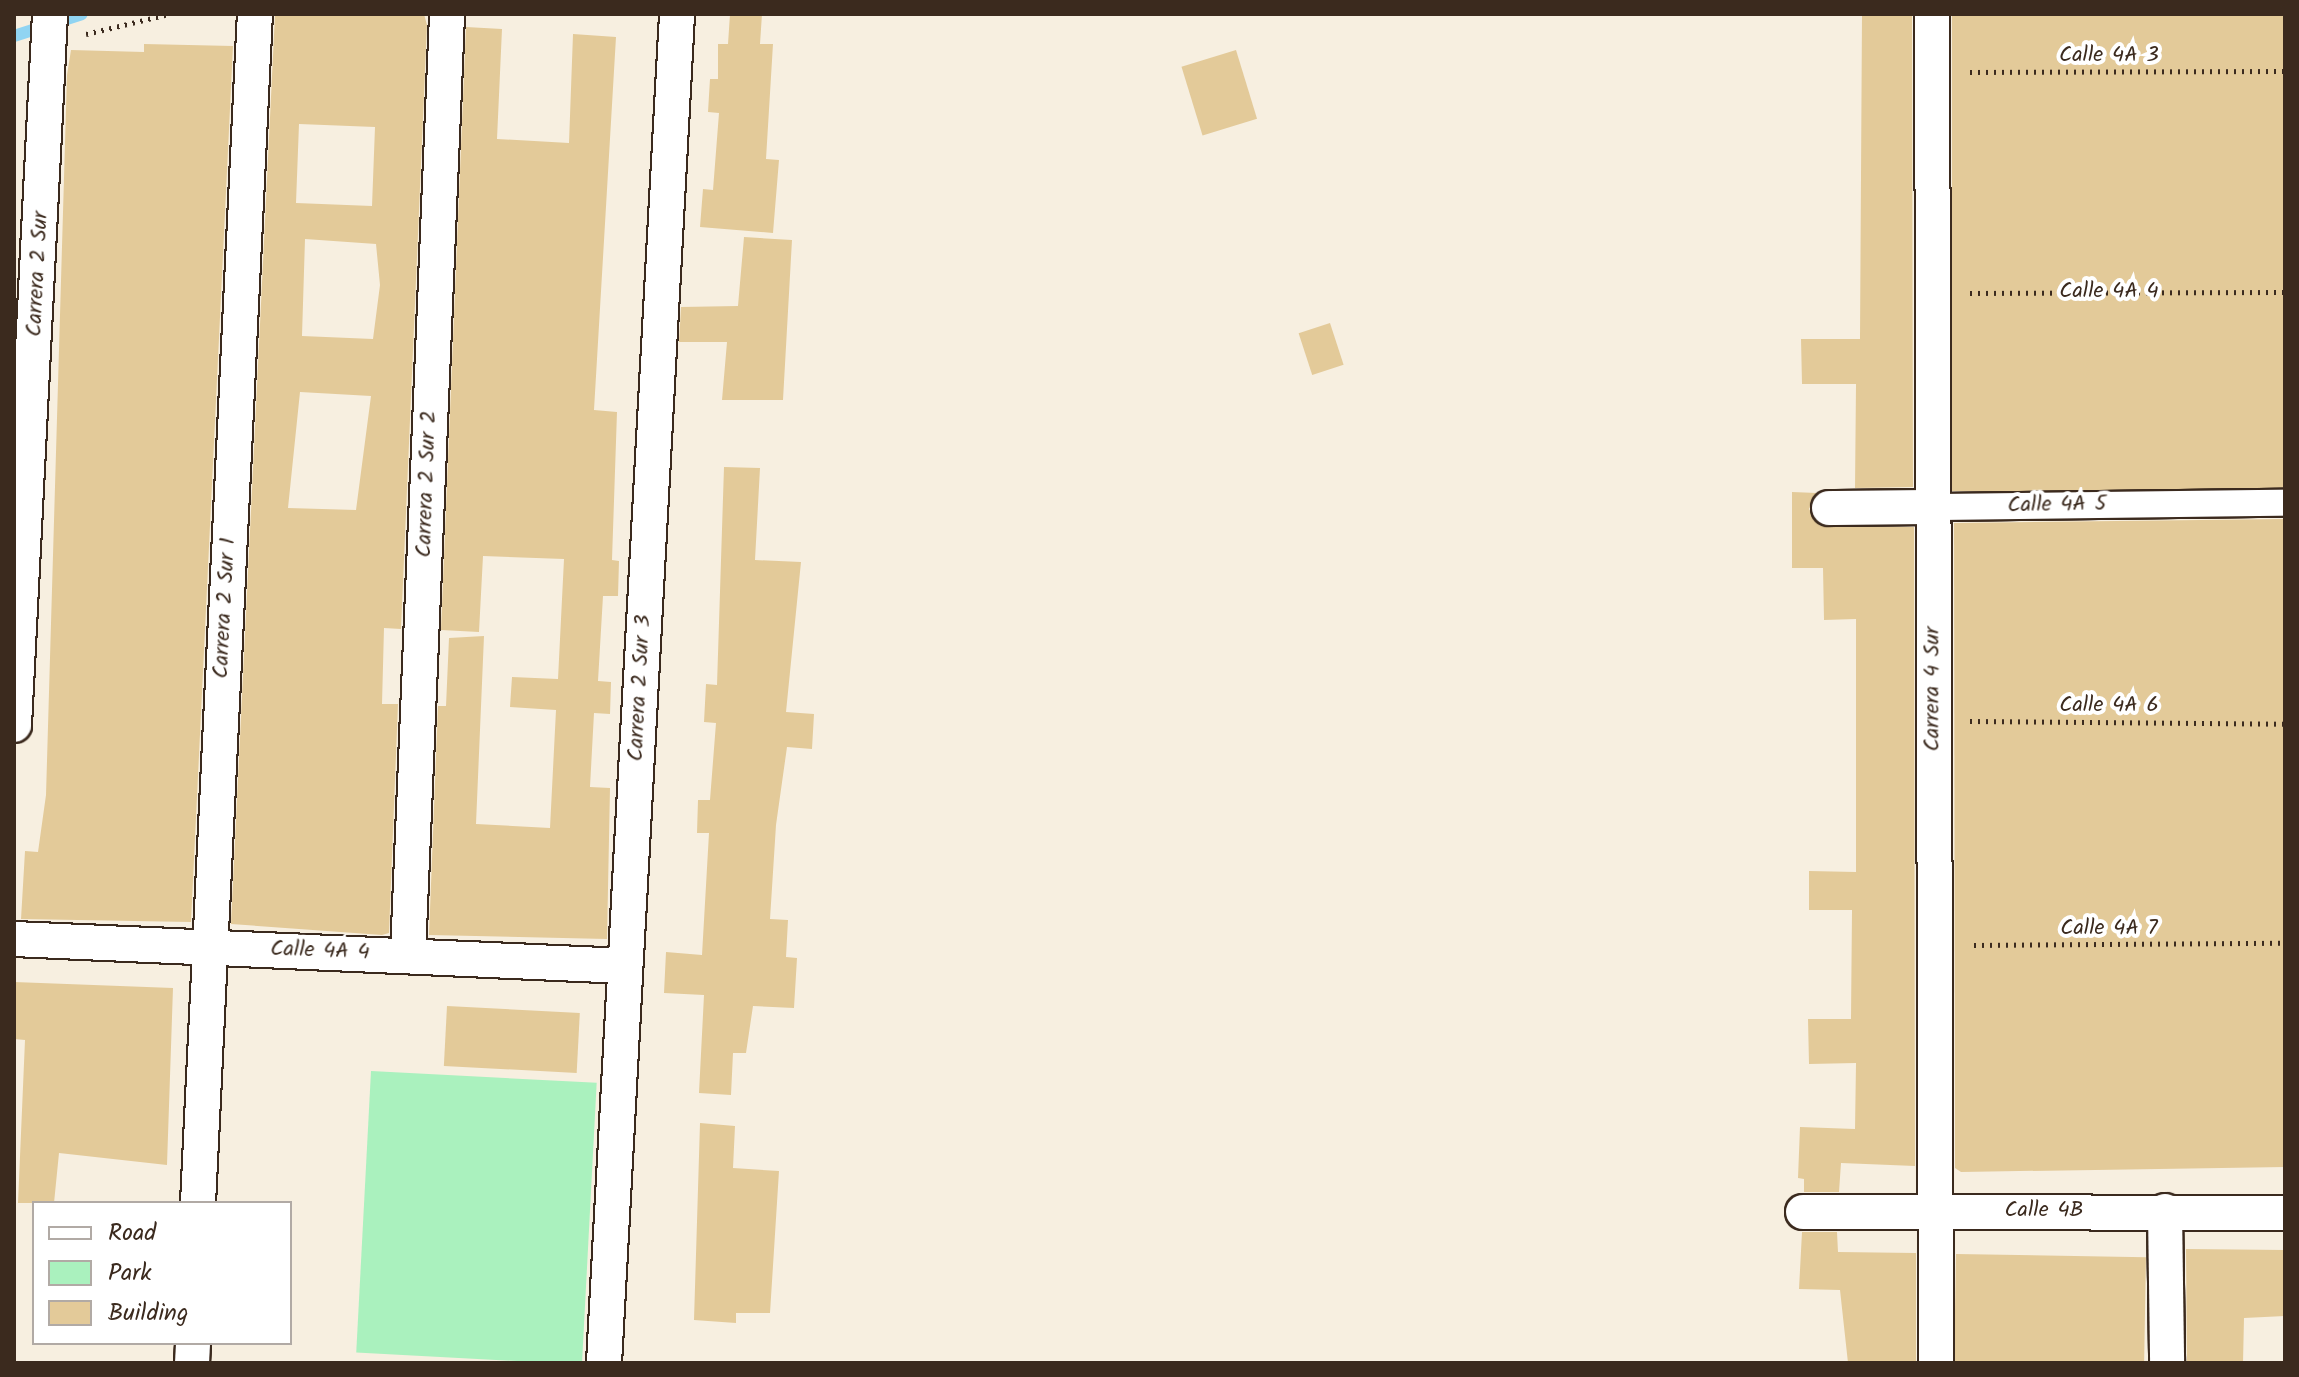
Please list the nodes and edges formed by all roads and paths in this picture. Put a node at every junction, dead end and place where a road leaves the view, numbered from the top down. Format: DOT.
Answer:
graph roads {
  1 [pos="169,14"];
  2 [pos="255,14"];
  3 [pos="447,14"];
  4 [pos="677,14"];
  5 [pos="1932,14"];
  6 [pos="50,28"];
  7 [pos="2285,71"];
  8 [pos="1933,72"];
  9 [pos="2285,292"];
  10 [pos="1933,293"];
  11 [pos="2285,503"];
  12 [pos="1933,507"];
  13 [pos="1829,508"];
  14 [pos="1933,721"];
  15 [pos="2285,724"];
  16 [pos="14,725"];
  17 [pos="14,939"];
  18 [pos="2285,943"];
  19 [pos="207,946"];
  20 [pos="1933,946"];
  21 [pos="408,954"];
  22 [pos="625,966"];
  23 [pos="198,1201"];
  24 [pos="1935,1211"];
  25 [pos="2165,1211"];
  26 [pos="1803,1212"];
  27 [pos="2285,1213"];
  28 [pos="604,1363"];
  29 [pos="1936,1363"];
  30 [pos="2167,1363"];
  1 -- 6 [label="path"];
  2 -- 19 [label="street, Carrera 2 Sur 1"];
  3 -- 21 [label="street, Carrera 2 Sur 2"];
  4 -- 22 [label="street, Carrera 2 Sur 3"];
  5 -- 8 [label="street, Carrera 4 Sur"];
  6 -- 16 [label="street, Carrera 2 Sur"];
  7 -- 8 [label="path, Calle 4A 3"];
  8 -- 10 [label="street, Carrera 4 Sur"];
  9 -- 10 [label="path, Calle 4A 4"];
  10 -- 12 [label="street, Carrera 4 Sur"];
  11 -- 12 [label="street, Calle 4A 5"];
  12 -- 13 [label="street, Calle 4A 5"];
  12 -- 14 [label="street, Carrera 4 Sur"];
  14 -- 15 [label="path, Calle 4A 6"];
  14 -- 20 [label="street, Carrera 4 Sur"];
  17 -- 19 [label="street, Calle 4A 4"];
  18 -- 20 [label="path, Calle 4A 7"];
  19 -- 21 [label="street, Calle 4A 4"];
  19 -- 23 [label="street, Carrera 2 Sur 1"];
  20 -- 24 [label="street, Carrera 4 Sur"];
  21 -- 22 [label="street, Calle 4A 4"];
  22 -- 28 [label="street, Carrera 2 Sur 3"];
  24 -- 25 [label="street, Calle 4B"];
  24 -- 26 [label="street, Calle 4B"];
  24 -- 29 [label="street, Carrera 4 Sur"];
  25 -- 27 [label="street, Calle 4B"];
  25 -- 30 [label="street"];
}
